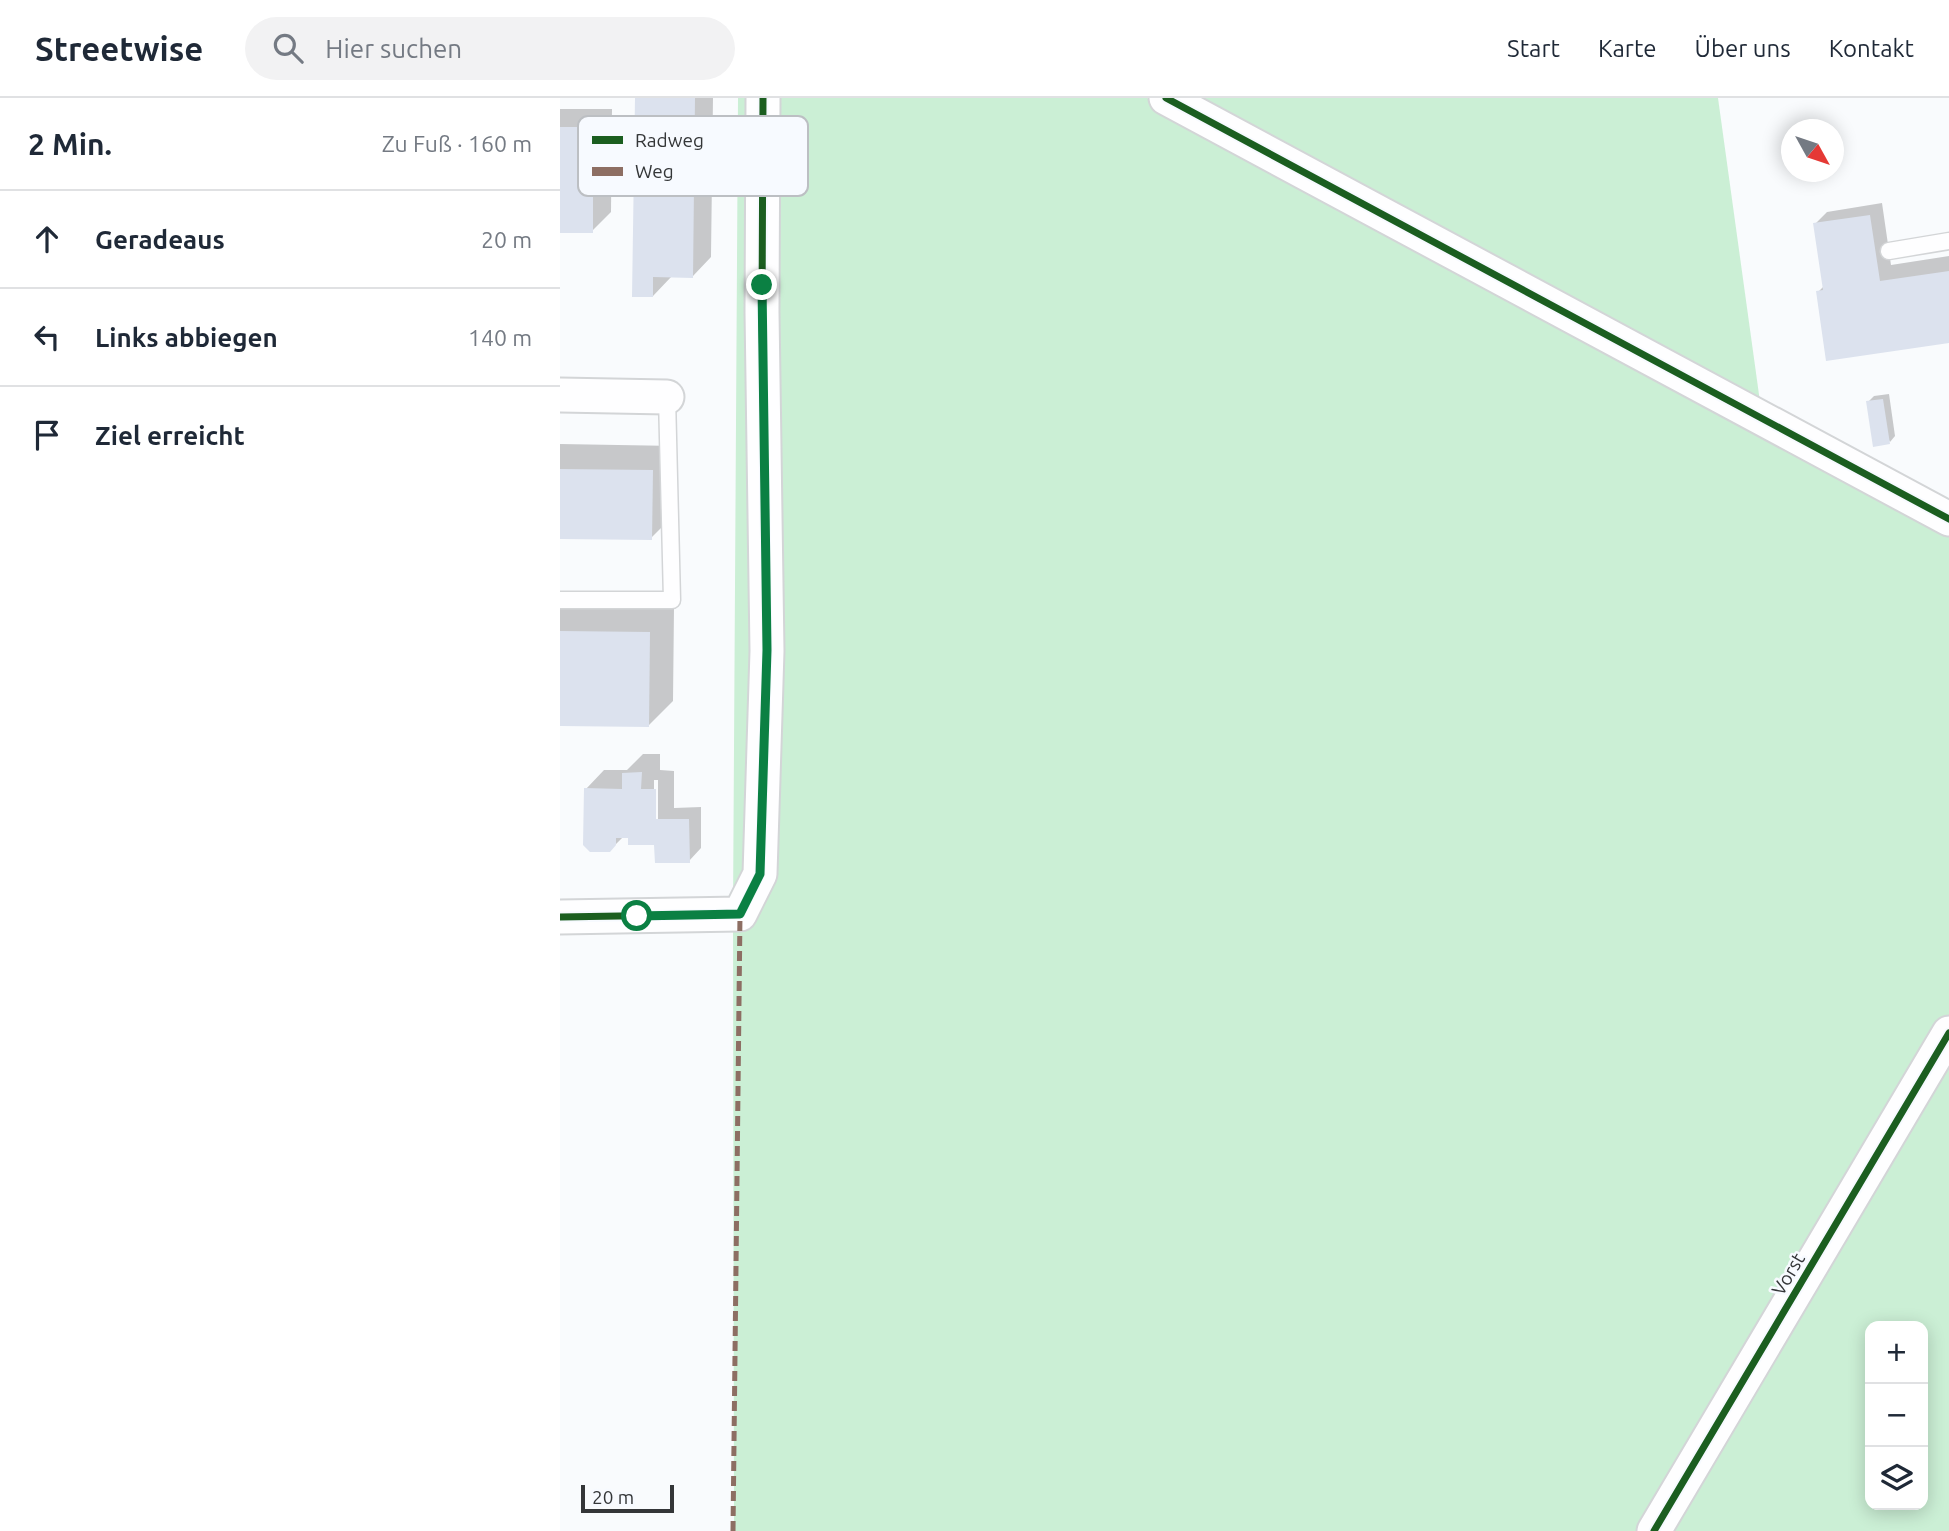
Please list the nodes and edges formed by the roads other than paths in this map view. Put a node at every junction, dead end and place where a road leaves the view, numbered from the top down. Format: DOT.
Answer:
graph roads {
  1 [pos="762,98"];
  2 [pos="1166,98"];
  3 [pos="762,116"];
  4 [pos="762,196"];
  5 [pos="1949,241"];
  6 [pos="1889,251"];
  7 [pos="560,395"];
  8 [pos="667,397"];
  9 [pos="1949,519"];
  10 [pos="560,600"];
  11 [pos="560,917"];
  12 [pos="1949,1033"];
  13 [pos="1654,1531"];
  1 -- 3 [label="street"];
  2 -- 9 [label="street"];
  4 -- 11 [label="street"];
  5 -- 6 [label="lane"];
  7 -- 8 [label="street"];
  8 -- 10 [label="lane"];
  12 -- 13 [label="street, Vorst"];
}
